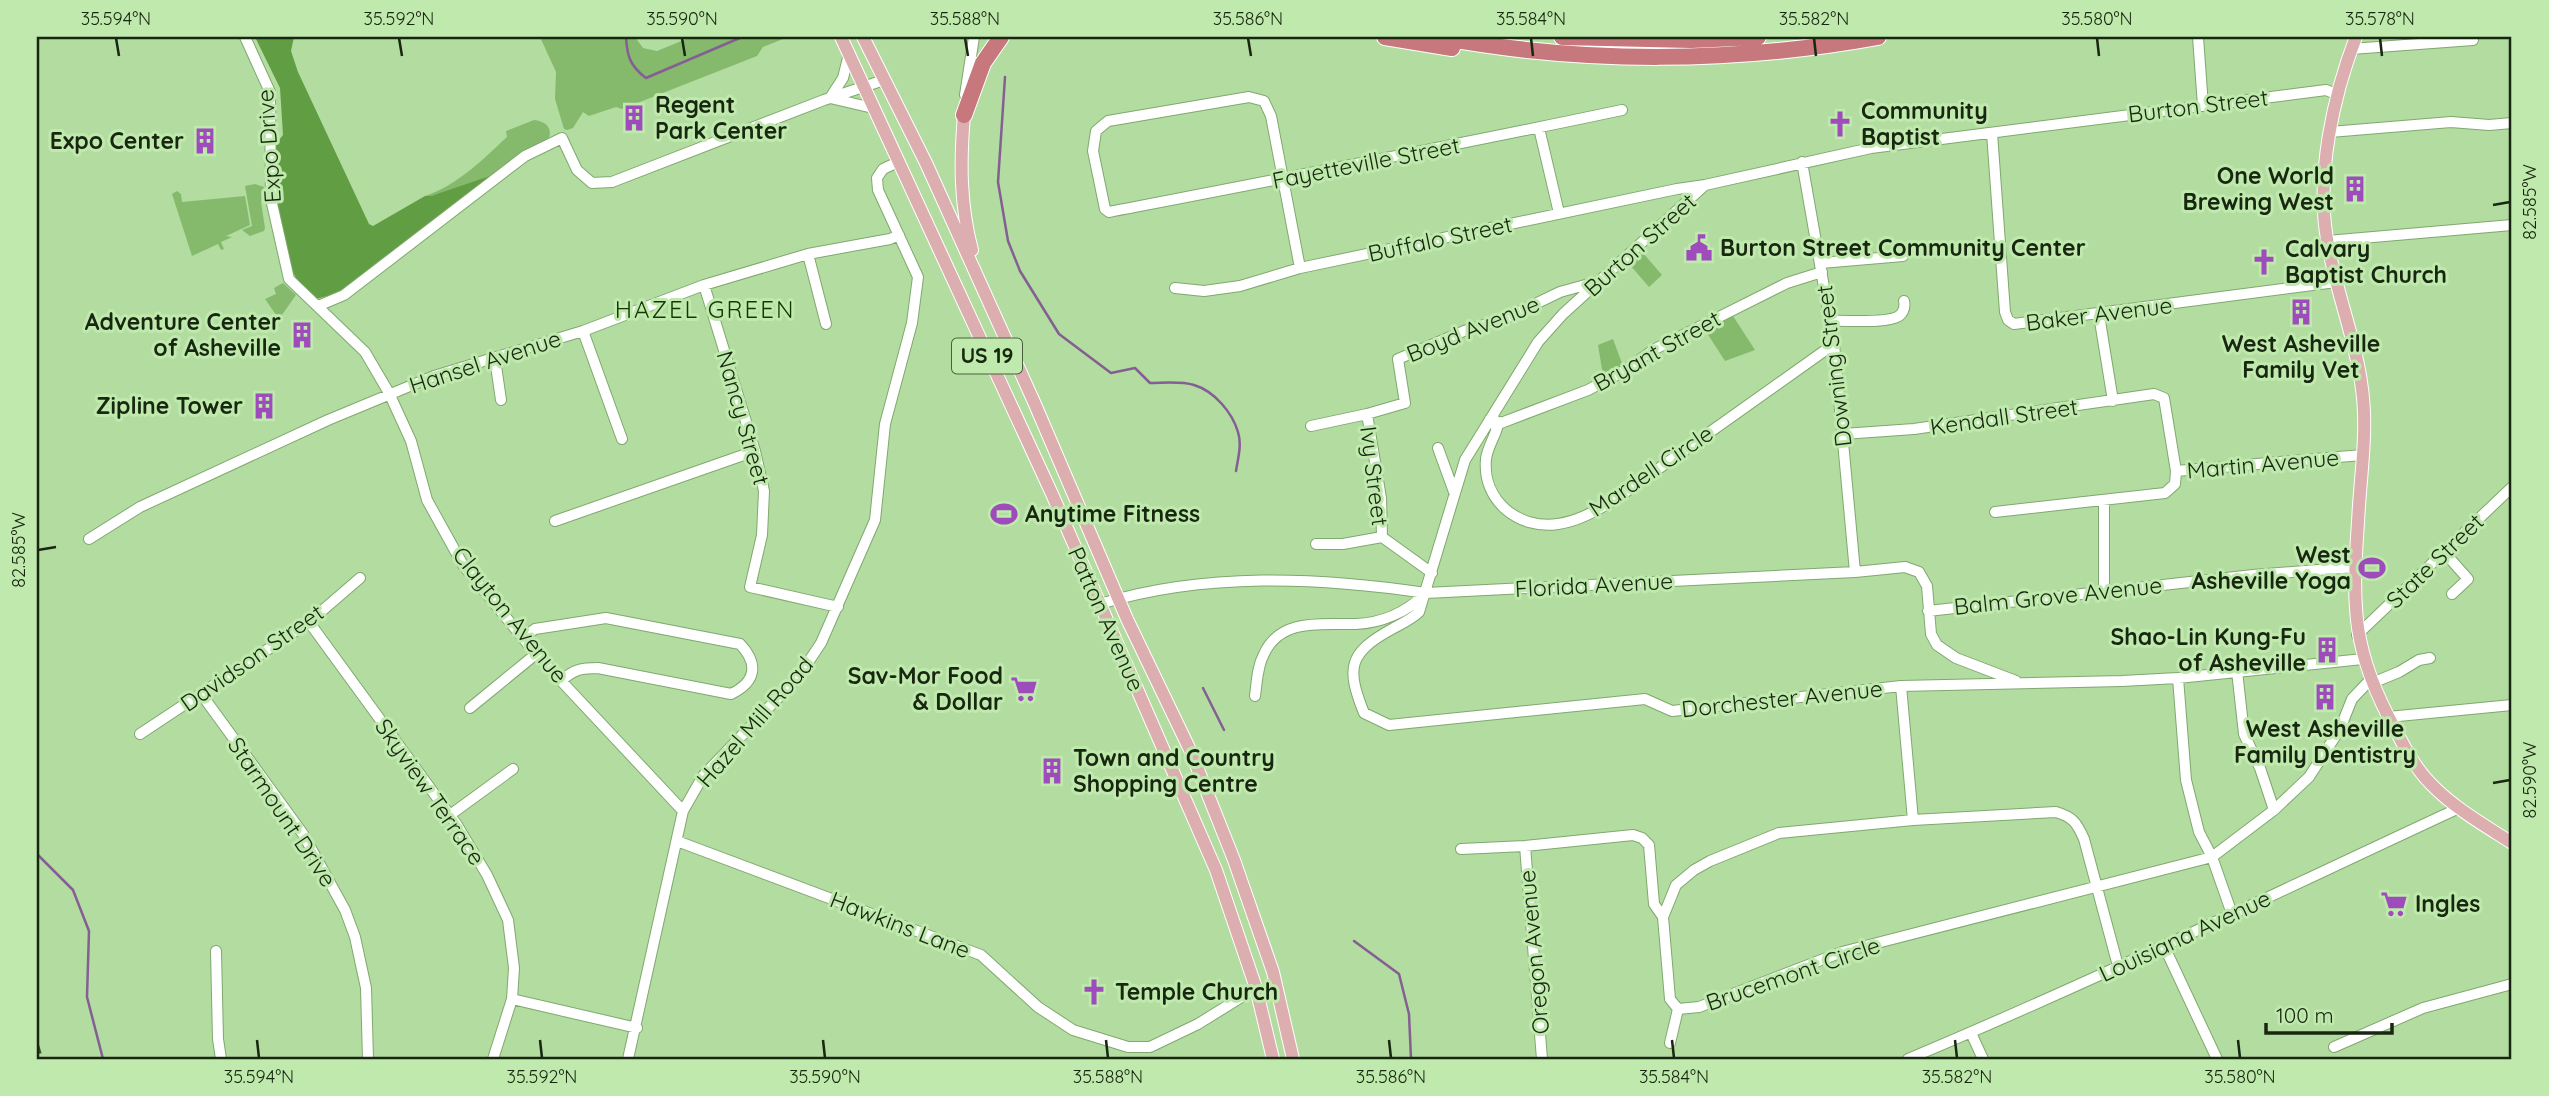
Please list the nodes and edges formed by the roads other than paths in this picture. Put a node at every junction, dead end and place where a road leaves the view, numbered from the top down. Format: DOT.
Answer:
graph roads {
  1 [pos="246,37"];
  2 [pos="841,37"];
  3 [pos="863,37"];
  4 [pos="974,37"];
  5 [pos="1001,37"];
  6 [pos="1385,37"];
  7 [pos="1439,37"];
  8 [pos="1562,37"];
  9 [pos="1758,37"];
  10 [pos="1878,37"];
  11 [pos="2198,37"];
  12 [pos="2473,40"];
  13 [pos="2354,43"];
  14 [pos="1514,48"];
  15 [pos="849,54"];
  16 [pos="884,80"];
  17 [pos="863,86"];
  18 [pos="2336,94"];
  19 [pos="830,98"];
  20 [pos="2203,106"];
  21 [pos="873,108"];
  22 [pos="1622,110"];
  23 [pos="964,115"];
  24 [pos="2512,123"];
  25 [pos="1539,128"];
  26 [pos="2330,132"];
  27 [pos="1992,133"];
  28 [pos="898,162"];
  29 [pos="1802,162"];
  30 [pos="1282,179"];
  31 [pos="1705,185"];
  32 [pos="1559,214"];
  33 [pos="2512,225"];
  34 [pos="899,235"];
  35 [pos="2327,241"];
  36 [pos="808,254"];
  37 [pos="1903,256"];
  38 [pos="1822,267"];
  39 [pos="1300,268"];
  40 [pos="980,281"];
  41 [pos="1602,281"];
  42 [pos="2336,282"];
  43 [pos="704,285"];
  44 [pos="1175,288"];
  45 [pos="1905,301"];
  46 [pos="318,306"];
  47 [pos="2099,314"];
  48 [pos="1831,321"];
  49 [pos="826,324"];
  50 [pos="583,331"];
  51 [pos="1834,344"];
  52 [pos="365,352"];
  53 [pos="495,359"];
  54 [pos="389,393"];
  55 [pos="501,400"];
  56 [pos="2113,401"];
  57 [pos="1367,414"];
  58 [pos="1490,419"];
  59 [pos="1311,426"];
  60 [pos="1843,434"];
  61 [pos="622,439"];
  62 [pos="1438,449"];
  63 [pos="755,450"];
  64 [pos="2362,455"];
  65 [pos="2176,471"];
  66 [pos="1454,492"];
  67 [pos="2511,492"];
  68 [pos="2104,501"];
  69 [pos="1995,512"];
  70 [pos="555,521"];
  71 [pos="1382,537"];
  72 [pos="89,539"];
  73 [pos="1316,544"];
  74 [pos="2444,552"];
  75 [pos="2355,567"];
  76 [pos="1855,572"];
  77 [pos="1432,573"];
  78 [pos="360,578"];
  79 [pos="2104,591"];
  80 [pos="1426,593"];
  81 [pos="2452,594"];
  82 [pos="1119,598"];
  83 [pos="1100,604"];
  84 [pos="838,607"];
  85 [pos="1928,611"];
  86 [pos="309,622"];
  87 [pos="2357,635"];
  88 [pos="522,638"];
  89 [pos="536,654"];
  90 [pos="2430,658"];
  91 [pos="2363,659"];
  92 [pos="2236,671"];
  93 [pos="2178,678"];
  94 [pos="561,681"];
  95 [pos="2371,682"];
  96 [pos="2022,683"];
  97 [pos="1901,686"];
  98 [pos="202,695"];
  99 [pos="1255,696"];
  100 [pos="2512,705"];
  101 [pos="470,708"];
  102 [pos="2388,717"];
  103 [pos="141,734"];
  104 [pos="513,769"];
  105 [pos="2459,808"];
  106 [pos="2274,810"];
  107 [pos="683,811"];
  108 [pos="450,815"];
  109 [pos="1913,820"];
  110 [pos="677,841"];
  111 [pos="2512,843"];
  112 [pos="1525,846"];
  113 [pos="1461,849"];
  114 [pos="2212,857"];
  115 [pos="2096,886"];
  116 [pos="2232,914"];
  117 [pos="1663,917"];
  118 [pos="2164,946"];
  119 [pos="216,951"];
  120 [pos="2118,966"];
  121 [pos="2512,984"];
  122 [pos="1256,988"];
  123 [pos="512,999"];
  124 [pos="1678,1009"];
  125 [pos="637,1028"];
  126 [pos="1971,1032"];
  127 [pos="1670,1043"];
  128 [pos="2334,1047"];
  129 [pos="221,1059"];
  130 [pos="368,1059"];
  131 [pos="493,1059"];
  132 [pos="628,1059"];
  133 [pos="1273,1059"];
  134 [pos="1293,1059"];
  135 [pos="1542,1059"];
  136 [pos="1908,1059"];
  137 [pos="1983,1059"];
  138 [pos="2217,1059"];
  1 -- 46 [label="street, Expo Drive"];
  2 -- 15 [label="main road, Patton Avenue / US 19"];
  3 -- 16 [label="main road, Patton Avenue / US 19"];
  4 -- 23 [label="street, Patton Avenue"];
  5 -- 23 [label="highway"];
  6 -- 14 [label="highway"];
  7 -- 14 [label="highway"];
  8 -- 9 [label="highway"];
  10 -- 14 [label="highway"];
  11 -- 20 [label="street"];
  12 -- 13 [label="street"];
  13 -- 18 [label="main road"];
  15 -- 17 [label="main road, Patton Avenue / US 19"];
  15 -- 19 [label="street"];
  16 -- 17 [label="street"];
  16 -- 40 [label="main road, Patton Avenue / US 19"];
  17 -- 19 [label="street"];
  17 -- 21 [label="main road, Patton Avenue / US 19"];
  18 -- 20 [label="street, Burton Street"];
  18 -- 26 [label="main road"];
  19 -- 21 [label="street"];
  19 -- 46 [label="street"];
  20 -- 27 [label="street, Burton Street"];
  21 -- 28 [label="main road, Patton Avenue / US 19"];
  22 -- 25 [label="street, Fayetteville Street"];
  23 -- 40 [label="main road, Patton Avenue"];
  24 -- 26 [label="street"];
  25 -- 30 [label="street, Fayetteville Street"];
  25 -- 32 [label="street"];
  26 -- 35 [label="main road"];
  27 -- 29 [label="street, Burton Street"];
  27 -- 47 [label="street, Baker Avenue"];
  28 -- 34 [label="street, Hazel Mill Road"];
  28 -- 83 [label="main road, Patton Avenue / US 19"];
  29 -- 31 [label="street, Burton Street"];
  29 -- 38 [label="street, Downing Street"];
  30 -- 30 [label="street, Fayetteville Street"];
  30 -- 39 [label="street"];
  31 -- 32 [label="street, Buffalo Street"];
  31 -- 41 [label="street, Burton Street"];
  32 -- 39 [label="street, Buffalo Street"];
  33 -- 35 [label="street"];
  34 -- 36 [label="street, Hansel Avenue"];
  34 -- 84 [label="street, Hazel Mill Road"];
  35 -- 42 [label="main road"];
  36 -- 43 [label="street, Hansel Avenue"];
  36 -- 49 [label="street"];
  37 -- 38 [label="street, Bryant Street"];
  38 -- 48 [label="street, Downing Street"];
  38 -- 58 [label="street, Bryant Street"];
  39 -- 44 [label="street, Buffalo Street"];
  40 -- 82 [label="main road, Patton Avenue / US 19"];
  41 -- 57 [label="street, Boyd Avenue"];
  41 -- 58 [label="street, Burton Street"];
  42 -- 47 [label="street, Baker Avenue"];
  42 -- 64 [label="main road"];
  43 -- 50 [label="street, Hansel Avenue"];
  43 -- 63 [label="street, Nancy Street"];
  45 -- 48 [label="street"];
  46 -- 52 [label="street, Expo Drive"];
  47 -- 56 [label="street"];
  48 -- 51 [label="street, Downing Street"];
  50 -- 53 [label="street, Hansel Avenue"];
  50 -- 61 [label="street"];
  51 -- 58 [label="street, Mardell Circle"];
  51 -- 60 [label="street, Downing Street"];
  52 -- 54 [label="street, Clayton Avenue"];
  53 -- 54 [label="street, Hansel Avenue"];
  53 -- 55 [label="street"];
  54 -- 72 [label="street, Hansel Avenue"];
  54 -- 88 [label="street, Clayton Avenue"];
  56 -- 60 [label="street, Kendall Street"];
  56 -- 65 [label="street, Kendall Street"];
  57 -- 59 [label="street, Boyd Avenue"];
  57 -- 71 [label="street, Ivy Street"];
  58 -- 66 [label="street, Burton Street"];
  60 -- 76 [label="street, Downing Street"];
  62 -- 66 [label="street"];
  63 -- 70 [label="street"];
  63 -- 84 [label="street, Nancy Street"];
  64 -- 65 [label="street, Martin Avenue"];
  64 -- 75 [label="main road"];
  65 -- 68 [label="street, Martin Avenue"];
  66 -- 77 [label="street, Burton Street"];
  67 -- 74 [label="street, State Street"];
  68 -- 69 [label="street, Martin Avenue"];
  68 -- 79 [label="street"];
  71 -- 73 [label="street"];
  71 -- 77 [label="street"];
  74 -- 81 [label="street"];
  74 -- 87 [label="street, State Street"];
  75 -- 79 [label="street, Balm Grove Avenue"];
  75 -- 87 [label="main road"];
  76 -- 80 [label="street, Florida Avenue"];
  76 -- 85 [label="street, Florida Avenue"];
  77 -- 80 [label="street, Burton Street"];
  78 -- 86 [label="street, Davidson Street"];
  79 -- 85 [label="street, Balm Grove Avenue"];
  80 -- 82 [label="street, Florida Avenue"];
  80 -- 97 [label="street, Dorchester Avenue"];
  80 -- 99 [label="street"];
  82 -- 83 [label="street, Florida Avenue"];
  82 -- 134 [label="main road, Patton Avenue / US 19"];
  83 -- 122 [label="main road, Patton Avenue / US 19"];
  84 -- 107 [label="street, Hazel Mill Road"];
  85 -- 96 [label="street, Florida Avenue"];
  86 -- 98 [label="street, Davidson Street"];
  86 -- 108 [label="street, Skyview Terrace"];
  87 -- 91 [label="main road"];
  88 -- 89 [label="street, Clayton Avenue"];
  88 -- 94 [label="street"];
  89 -- 94 [label="street, Clayton Avenue"];
  89 -- 101 [label="street"];
  90 -- 95 [label="street"];
  91 -- 92 [label="street, Dorchester Avenue"];
  91 -- 95 [label="main road"];
  92 -- 93 [label="street, Dorchester Avenue"];
  92 -- 106 [label="street"];
  93 -- 96 [label="street, Dorchester Avenue"];
  93 -- 114 [label="street"];
  94 -- 107 [label="street, Clayton Avenue"];
  95 -- 102 [label="main road"];
  95 -- 106 [label="street"];
  96 -- 97 [label="street, Dorchester Avenue"];
  97 -- 109 [label="street"];
  98 -- 103 [label="street, Davidson Street"];
  98 -- 130 [label="street, Starmount Drive"];
  100 -- 102 [label="street"];
  102 -- 105 [label="main road"];
  104 -- 108 [label="street"];
  105 -- 111 [label="main road"];
  105 -- 116 [label="street, Louisiana Avenue"];
  106 -- 114 [label="street"];
  107 -- 110 [label="street, Hazel Mill Road"];
  108 -- 123 [label="street, Skyview Terrace"];
  109 -- 115 [label="street, Brucemont Circle"];
  109 -- 117 [label="street, Brucemont Circle"];
  110 -- 122 [label="street, Hawkins Lane"];
  110 -- 125 [label="street, Hazel Mill Road"];
  112 -- 113 [label="street"];
  112 -- 117 [label="street"];
  112 -- 135 [label="street, Oregon Avenue"];
  114 -- 115 [label="street, Brucemont Circle"];
  114 -- 116 [label="street"];
  115 -- 120 [label="street, Brucemont Circle"];
  115 -- 124 [label="street, Brucemont Circle"];
  116 -- 118 [label="street, Louisiana Avenue"];
  117 -- 124 [label="street, Brucemont Circle"];
  118 -- 120 [label="street, Louisiana Avenue"];
  118 -- 138 [label="street"];
  119 -- 129 [label="street"];
  120 -- 126 [label="street, Louisiana Avenue"];
  121 -- 128 [label="street"];
  122 -- 133 [label="main road, Patton Avenue / US 19"];
  123 -- 125 [label="street"];
  123 -- 131 [label="street, Skyview Terrace"];
  124 -- 127 [label="street"];
  125 -- 132 [label="street, Hazel Mill Road"];
  126 -- 136 [label="street, Louisiana Avenue"];
  126 -- 137 [label="street"];
}
